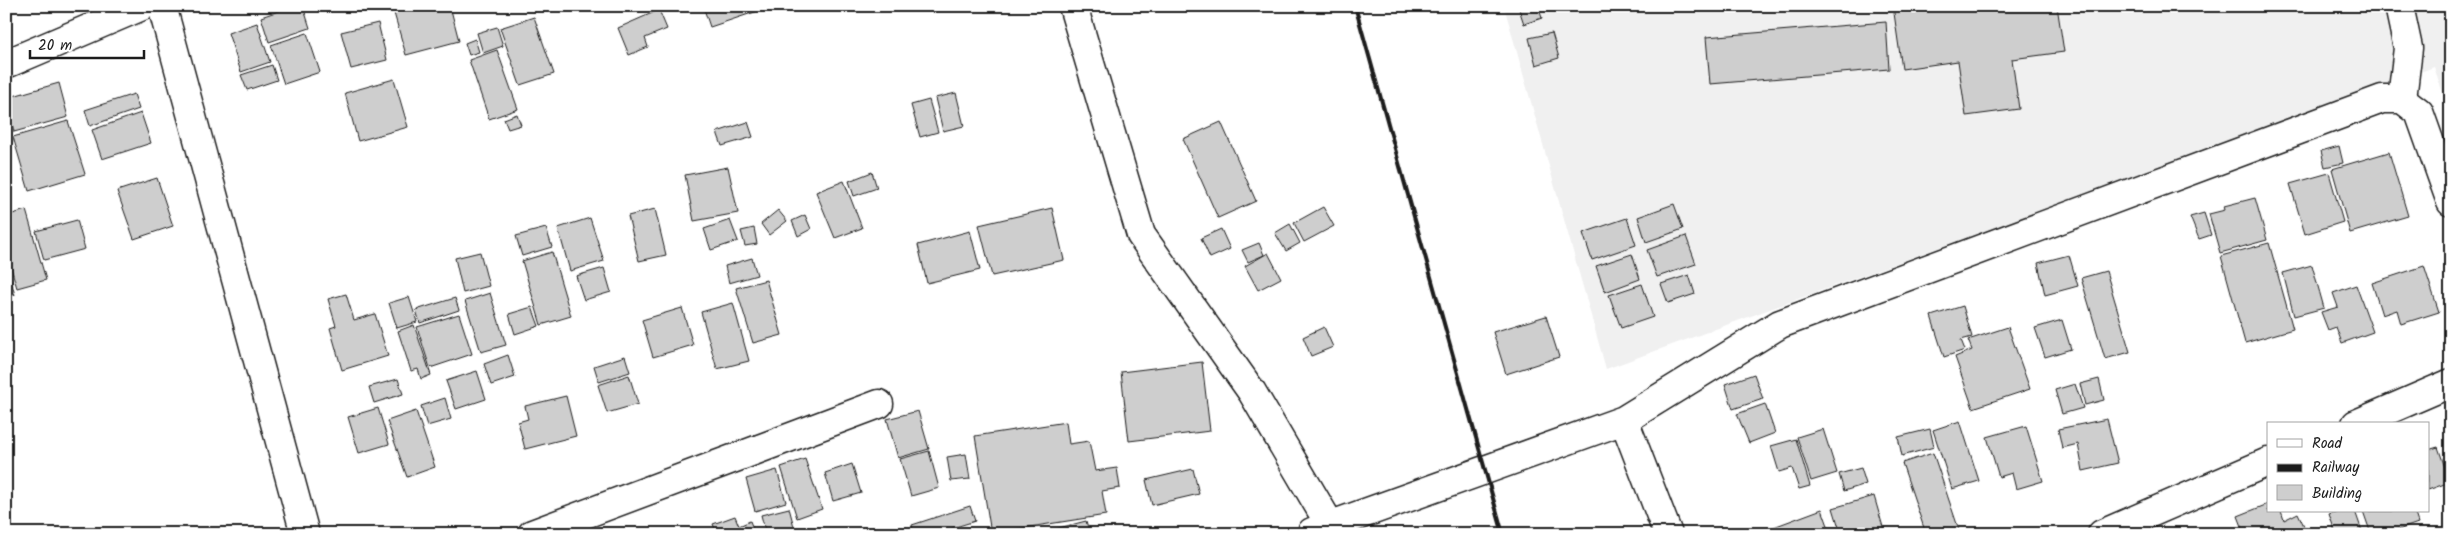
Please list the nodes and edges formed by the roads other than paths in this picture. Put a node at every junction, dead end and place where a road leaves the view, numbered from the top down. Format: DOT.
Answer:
graph roads {
  1 [pos="142,6"];
  2 [pos="162,6"];
  3 [pos="1073,6"];
  4 [pos="2399,6"];
  5 [pos="6,64"];
  6 [pos="2402,99"];
  7 [pos="2451,202"];
  8 [pos="2451,383"];
  9 [pos="879,404"];
  10 [pos="1624,420"];
  11 [pos="2361,422"];
  12 [pos="2267,462"];
  13 [pos="1320,531"];
  14 [pos="305,534"];
  15 [pos="532,534"];
  16 [pos="1668,534"];
  17 [pos="2102,534"];
  1 -- 5 [label="street"];
  2 -- 14 [label="street"];
  3 -- 13 [label="street"];
  4 -- 6 [label="street"];
  6 -- 7 [label="street"];
  6 -- 10 [label="street"];
  8 -- 11 [label="street"];
  9 -- 15 [label="street"];
  10 -- 13 [label="street"];
  10 -- 16 [label="street"];
  12 -- 17 [label="street"];
}
